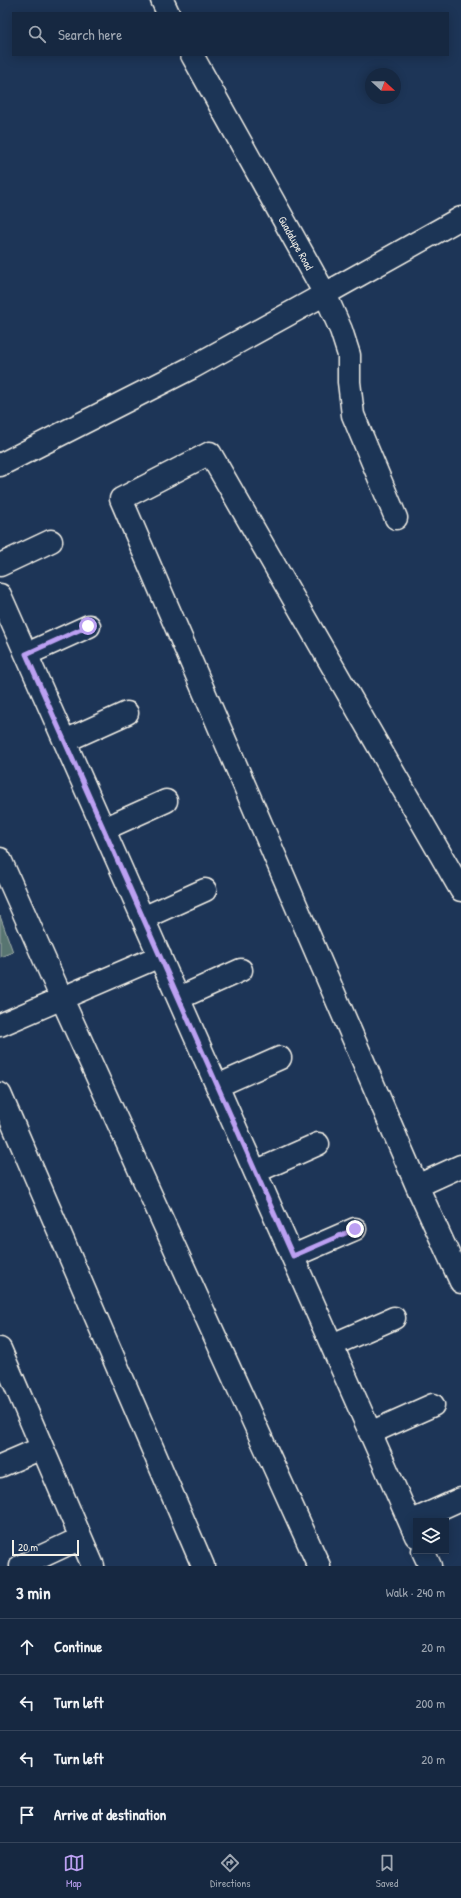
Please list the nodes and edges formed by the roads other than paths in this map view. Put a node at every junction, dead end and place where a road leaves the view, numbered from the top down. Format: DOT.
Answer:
graph roads {
  1 [pos="162,0"];
  2 [pos="168,12"];
  3 [pos="193,56"];
  4 [pos="461,218"];
  5 [pos="325,294"];
  6 [pos="0,465"];
  7 [pos="396,518"];
  8 [pos="51,541"];
  9 [pos="0,565"];
  10 [pos="0,595"];
  11 [pos="88,626"];
  12 [pos="26,654"];
  13 [pos="127,713"];
  14 [pos="65,741"];
  15 [pos="166,801"];
  16 [pos="104,829"];
  17 [pos="0,859"];
  18 [pos="205,890"];
  19 [pos="461,890"];
  20 [pos="143,918"];
  21 [pos="160,956"];
  22 [pos="241,970"];
  23 [pos="178,998"];
  24 [pos="62,999"];
  25 [pos="0,1025"];
  26 [pos="280,1058"];
  27 [pos="217,1086"];
  28 [pos="0,1094"];
  29 [pos="318,1144"];
  30 [pos="461,1166"];
  31 [pos="255,1172"];
  32 [pos="417,1186"];
  33 [pos="355,1229"];
  34 [pos="293,1256"];
  35 [pos="461,1282"];
  36 [pos="394,1318"];
  37 [pos="332,1345"];
  38 [pos="1,1352"];
  39 [pos="433,1405"];
  40 [pos="370,1433"];
  41 [pos="42,1448"];
  42 [pos="0,1466"];
  43 [pos="461,1499"];
  44 [pos="431,1518"];
  45 [pos="413,1529"];
  46 [pos="81,1538"];
  47 [pos="424,1554"];
  48 [pos="20,1566"];
  49 [pos="93,1566"];
  50 [pos="203,1566"];
  51 [pos="319,1566"];
  52 [pos="430,1566"];
  1 -- 2 [label="street"];
  3 -- 5 [label="street, Guadalupe Road"];
  4 -- 5 [label="street"];
  5 -- 6 [label="street"];
  5 -- 7 [label="street, Guadalupe Road"];
  8 -- 9 [label="street"];
  10 -- 12 [label="street"];
  11 -- 12 [label="street"];
  12 -- 14 [label="street"];
  13 -- 14 [label="street"];
  14 -- 16 [label="street"];
  15 -- 16 [label="street"];
  16 -- 20 [label="street"];
  17 -- 24 [label="street"];
  18 -- 20 [label="street"];
  19 -- 32 [label="street"];
  20 -- 21 [label="street"];
  21 -- 23 [label="street"];
  21 -- 24 [label="street"];
  22 -- 23 [label="street"];
  23 -- 27 [label="street"];
  24 -- 25 [label="street"];
  24 -- 51 [label="street"];
  26 -- 27 [label="street"];
  27 -- 31 [label="street"];
  28 -- 50 [label="street"];
  29 -- 31 [label="street"];
  30 -- 32 [label="street"];
  31 -- 34 [label="street"];
  32 -- 35 [label="street"];
  33 -- 34 [label="street"];
  34 -- 37 [label="street"];
  36 -- 37 [label="street"];
  37 -- 40 [label="street"];
  38 -- 41 [label="street"];
  39 -- 40 [label="street"];
  40 -- 45 [label="street"];
  41 -- 42 [label="street"];
  41 -- 46 [label="street"];
  43 -- 44 [label="street"];
  46 -- 48 [label="street"];
  46 -- 49 [label="street"];
  47 -- 52 [label="street"];
}
